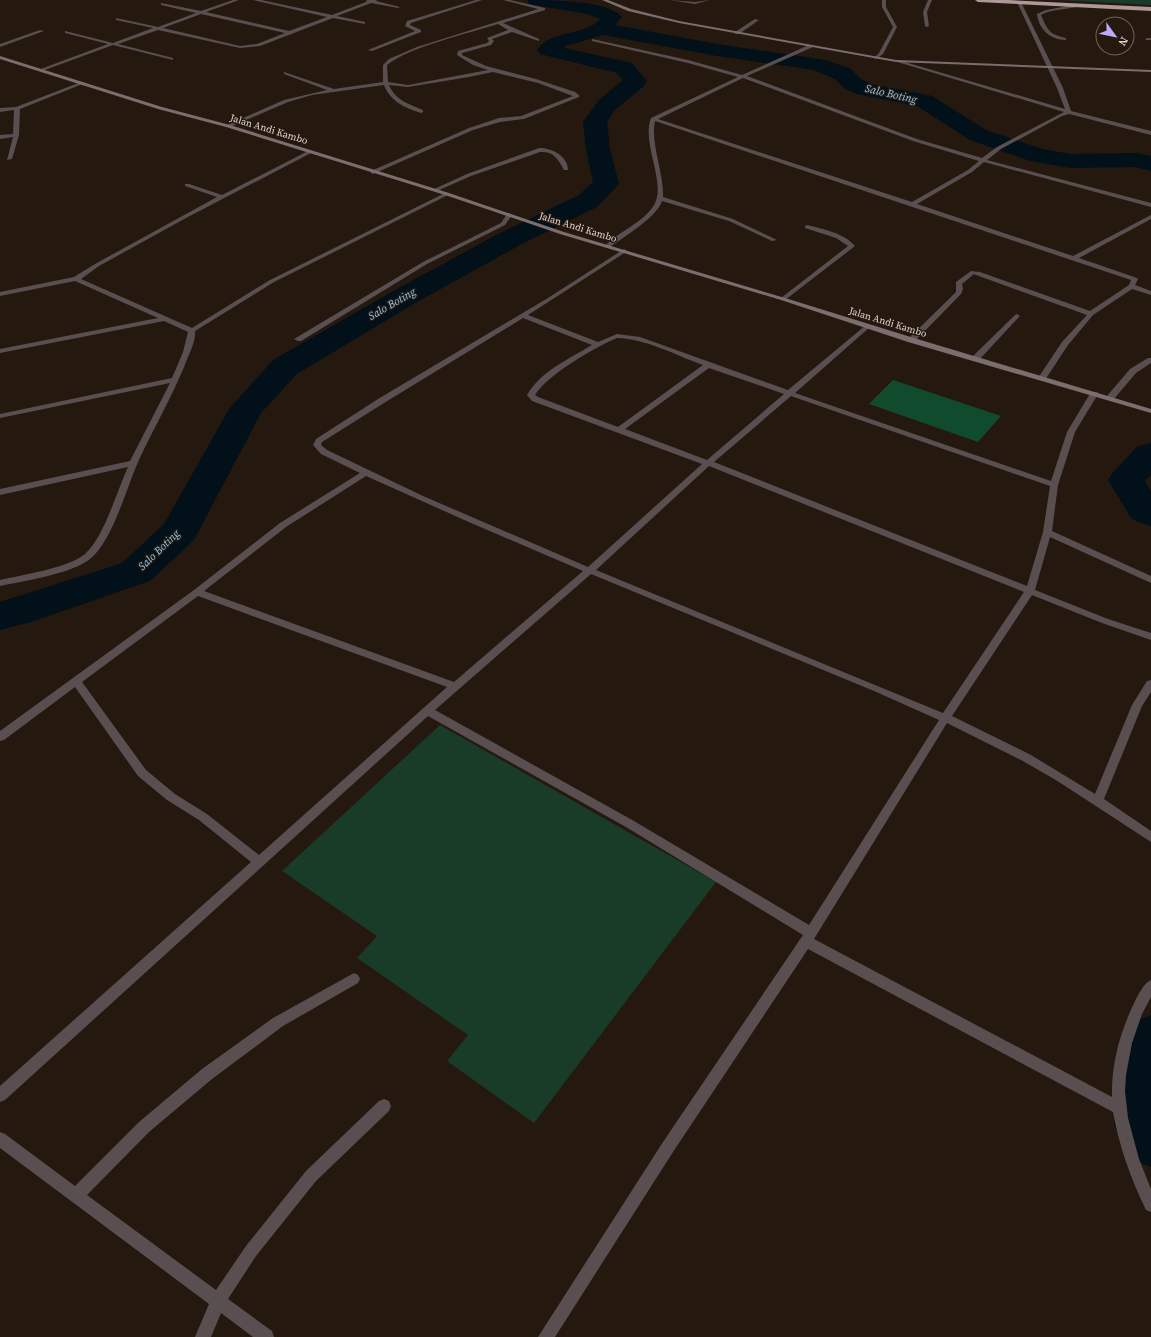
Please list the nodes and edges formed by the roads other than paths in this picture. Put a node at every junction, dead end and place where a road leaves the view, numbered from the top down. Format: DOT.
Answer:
graph roads {
  1 [pos="237,0"];
  2 [pos="255,0"];
  3 [pos="364,0"];
  4 [pos="480,0"];
  5 [pos="505,0"];
  6 [pos="604,0"];
  7 [pos="671,0"];
  8 [pos="708,0"];
  9 [pos="884,0"];
  10 [pos="930,0"];
  11 [pos="978,0"];
  12 [pos="373,1"];
  13 [pos="1019,2"];
  14 [pos="163,4"];
  15 [pos="1079,5"];
  16 [pos="398,7"];
  17 [pos="1151,9"];
  18 [pos="202,13"];
  19 [pos="330,17"];
  20 [pos="118,19"];
  21 [pos="757,20"];
  22 [pos="362,23"];
  23 [pos="498,23"];
  24 [pos="927,26"];
  25 [pos="158,28"];
  26 [pos="512,30"];
  27 [pos="42,31"];
  28 [pos="67,32"];
  29 [pos="290,33"];
  30 [pos="737,33"];
  31 [pos="1064,39"];
  32 [pos="537,40"];
  33 [pos="594,40"];
  34 [pos="113,44"];
  35 [pos="0,46"];
  36 [pos="811,46"];
  37 [pos="370,50"];
  38 [pos="0,57"];
  39 [pos="876,58"];
  40 [pos="171,59"];
  41 [pos="896,61"];
  42 [pos="1049,66"];
  43 [pos="40,70"];
  44 [pos="494,70"];
  45 [pos="1151,70"];
  46 [pos="286,73"];
  47 [pos="744,77"];
  48 [pos="386,82"];
  49 [pos="82,83"];
  50 [pos="334,91"];
  51 [pos="17,108"];
  52 [pos="0,110"];
  53 [pos="421,111"];
  54 [pos="1069,112"];
  55 [pos="653,119"];
  56 [pos="228,126"];
  57 [pos="1151,133"];
  58 [pos="16,135"];
  59 [pos="0,137"];
  60 [pos="310,152"];
  61 [pos="9,159"];
  62 [pos="982,160"];
  63 [pos="566,170"];
  64 [pos="373,172"];
  65 [pos="187,185"];
  66 [pos="435,190"];
  67 [pos="447,194"];
  68 [pos="222,197"];
  69 [pos="660,198"];
  70 [pos="912,205"];
  71 [pos="1151,205"];
  72 [pos="509,215"];
  73 [pos="1151,217"];
  74 [pos="807,226"];
  75 [pos="774,240"];
  76 [pos="608,246"];
  77 [pos="624,252"];
  78 [pos="1075,258"];
  79 [pos="76,279"];
  80 [pos="1131,286"];
  81 [pos="1151,293"];
  82 [pos="0,294"];
  83 [pos="783,299"];
  84 [pos="1091,314"];
  85 [pos="522,315"];
  86 [pos="1017,316"];
  87 [pos="163,319"];
  88 [pos="868,326"];
  89 [pos="190,331"];
  90 [pos="298,339"];
  91 [pos="911,340"];
  92 [pos="598,345"];
  93 [pos="0,350"];
  94 [pos="975,359"];
  95 [pos="1151,360"];
  96 [pos="708,365"];
  97 [pos="1042,378"];
  98 [pos="174,380"];
  99 [pos="789,393"];
  100 [pos="1094,394"];
  101 [pos="1110,398"];
  102 [pos="1151,411"];
  103 [pos="0,416"];
  104 [pos="620,429"];
  105 [pos="134,463"];
  106 [pos="708,463"];
  107 [pos="366,473"];
  108 [pos="1054,485"];
  109 [pos="0,492"];
  110 [pos="1047,532"];
  111 [pos="590,570"];
  112 [pos="1151,580"];
  113 [pos="0,583"];
  114 [pos="1030,591"];
  115 [pos="196,592"];
  116 [pos="1151,637"];
  117 [pos="76,681"];
  118 [pos="1151,684"];
  119 [pos="455,686"];
  120 [pos="428,711"];
  121 [pos="946,717"];
  122 [pos="0,737"];
  123 [pos="1098,800"];
  124 [pos="1151,837"];
  125 [pos="259,862"];
  126 [pos="808,937"];
  127 [pos="354,979"];
  128 [pos="1151,986"];
  129 [pos="0,1095"];
  130 [pos="384,1106"];
  131 [pos="1119,1108"];
  132 [pos="0,1139"];
  133 [pos="76,1195"];
  134 [pos="1151,1205"];
  135 [pos="218,1300"];
  136 [pos="203,1337"];
  137 [pos="266,1337"];
  138 [pos="546,1337"];
  1 -- 18 [label="street"];
  2 -- 19 [label="street"];
  3 -- 12 [label="street"];
  4 -- 37 [label="street"];
  5 -- 23 [label="street"];
  6 -- 30 [label="street"];
  7 -- 8 [label="street"];
  9 -- 39 [label="street"];
  10 -- 24 [label="street"];
  11 -- 13 [label="highway"];
  12 -- 16 [label="street"];
  12 -- 19 [label="street"];
  13 -- 15 [label="highway"];
  13 -- 42 [label="street"];
  14 -- 18 [label="street"];
  15 -- 17 [label="highway"];
  15 -- 31 [label="street"];
  18 -- 25 [label="street"];
  18 -- 29 [label="street"];
  19 -- 22 [label="street"];
  19 -- 29 [label="street"];
  20 -- 25 [label="street"];
  21 -- 30 [label="street"];
  23 -- 26 [label="street"];
  23 -- 48 [label="street"];
  25 -- 29 [label="street"];
  25 -- 34 [label="street"];
  26 -- 32 [label="street"];
  26 -- 44 [label="street"];
  27 -- 35 [label="street"];
  28 -- 34 [label="street"];
  30 -- 36 [label="street"];
  33 -- 47 [label="street"];
  34 -- 40 [label="street"];
  34 -- 43 [label="street"];
  36 -- 39 [label="street"];
  36 -- 47 [label="street"];
  38 -- 43 [label="street, Jalan Andi Kambo"];
  39 -- 41 [label="street"];
  41 -- 42 [label="street"];
  41 -- 54 [label="street"];
  42 -- 45 [label="street"];
  42 -- 54 [label="street"];
  43 -- 49 [label="street, Jalan Andi Kambo"];
  44 -- 48 [label="street"];
  44 -- 64 [label="street"];
  46 -- 50 [label="street"];
  47 -- 55 [label="street"];
  47 -- 62 [label="street"];
  48 -- 50 [label="street"];
  48 -- 53 [label="street"];
  49 -- 51 [label="street"];
  49 -- 56 [label="street, Jalan Andi Kambo"];
  50 -- 56 [label="street"];
  51 -- 52 [label="street"];
  51 -- 58 [label="street"];
  54 -- 57 [label="street"];
  54 -- 62 [label="street"];
  55 -- 69 [label="street"];
  55 -- 70 [label="street"];
  56 -- 60 [label="street, Jalan Andi Kambo"];
  58 -- 59 [label="street"];
  58 -- 61 [label="street"];
  60 -- 64 [label="street, Jalan Andi Kambo"];
  60 -- 68 [label="street"];
  62 -- 70 [label="street"];
  62 -- 71 [label="street"];
  63 -- 66 [label="street"];
  64 -- 66 [label="street, Jalan Andi Kambo"];
  65 -- 68 [label="street"];
  66 -- 67 [label="street, Jalan Andi Kambo"];
  67 -- 72 [label="street, Jalan Andi Kambo"];
  67 -- 89 [label="street"];
  68 -- 79 [label="street"];
  69 -- 75 [label="street"];
  69 -- 76 [label="street"];
  70 -- 78 [label="street"];
  72 -- 76 [label="street, Jalan Andi Kambo"];
  72 -- 90 [label="street"];
  73 -- 78 [label="street"];
  74 -- 83 [label="street"];
  76 -- 77 [label="street, Jalan Andi Kambo"];
  77 -- 83 [label="street, Jalan Andi Kambo"];
  77 -- 85 [label="street"];
  78 -- 80 [label="street"];
  79 -- 82 [label="street"];
  79 -- 87 [label="street"];
  80 -- 81 [label="street"];
  80 -- 84 [label="street"];
  83 -- 88 [label="street, Jalan Andi Kambo"];
  84 -- 91 [label="street"];
  84 -- 97 [label="street"];
  85 -- 92 [label="street"];
  85 -- 107 [label="street"];
  86 -- 94 [label="street"];
  87 -- 89 [label="street"];
  87 -- 93 [label="street"];
  88 -- 91 [label="street, Jalan Andi Kambo"];
  88 -- 99 [label="street"];
  89 -- 98 [label="street"];
  91 -- 94 [label="street, Jalan Andi Kambo"];
  92 -- 96 [label="street"];
  92 -- 104 [label="street"];
  94 -- 97 [label="street, Jalan Andi Kambo"];
  95 -- 101 [label="street"];
  96 -- 99 [label="street"];
  96 -- 104 [label="street"];
  97 -- 100 [label="street, Jalan Andi Kambo"];
  98 -- 103 [label="street"];
  98 -- 105 [label="street"];
  99 -- 106 [label="street"];
  99 -- 108 [label="street"];
  100 -- 101 [label="street, Jalan Andi Kambo"];
  100 -- 108 [label="street"];
  101 -- 102 [label="street, Jalan Andi Kambo"];
  104 -- 106 [label="street"];
  105 -- 109 [label="street"];
  105 -- 113 [label="street"];
  106 -- 111 [label="street"];
  106 -- 114 [label="street"];
  107 -- 111 [label="street"];
  107 -- 115 [label="street"];
  108 -- 110 [label="street"];
  110 -- 112 [label="street"];
  110 -- 114 [label="street"];
  111 -- 119 [label="street"];
  111 -- 121 [label="street"];
  114 -- 116 [label="street"];
  114 -- 121 [label="street"];
  115 -- 117 [label="street"];
  115 -- 119 [label="street"];
  117 -- 122 [label="street"];
  117 -- 125 [label="street"];
  118 -- 123 [label="street"];
  119 -- 120 [label="street"];
  120 -- 125 [label="street"];
  120 -- 126 [label="street"];
  121 -- 123 [label="street"];
  121 -- 126 [label="street"];
  123 -- 124 [label="street"];
  125 -- 129 [label="street"];
  126 -- 131 [label="street"];
  126 -- 138 [label="street"];
  127 -- 133 [label="street"];
  128 -- 131 [label="street"];
  130 -- 135 [label="street"];
  131 -- 134 [label="street"];
  132 -- 133 [label="street"];
  133 -- 135 [label="street"];
  135 -- 136 [label="street"];
  135 -- 137 [label="street"];
}
